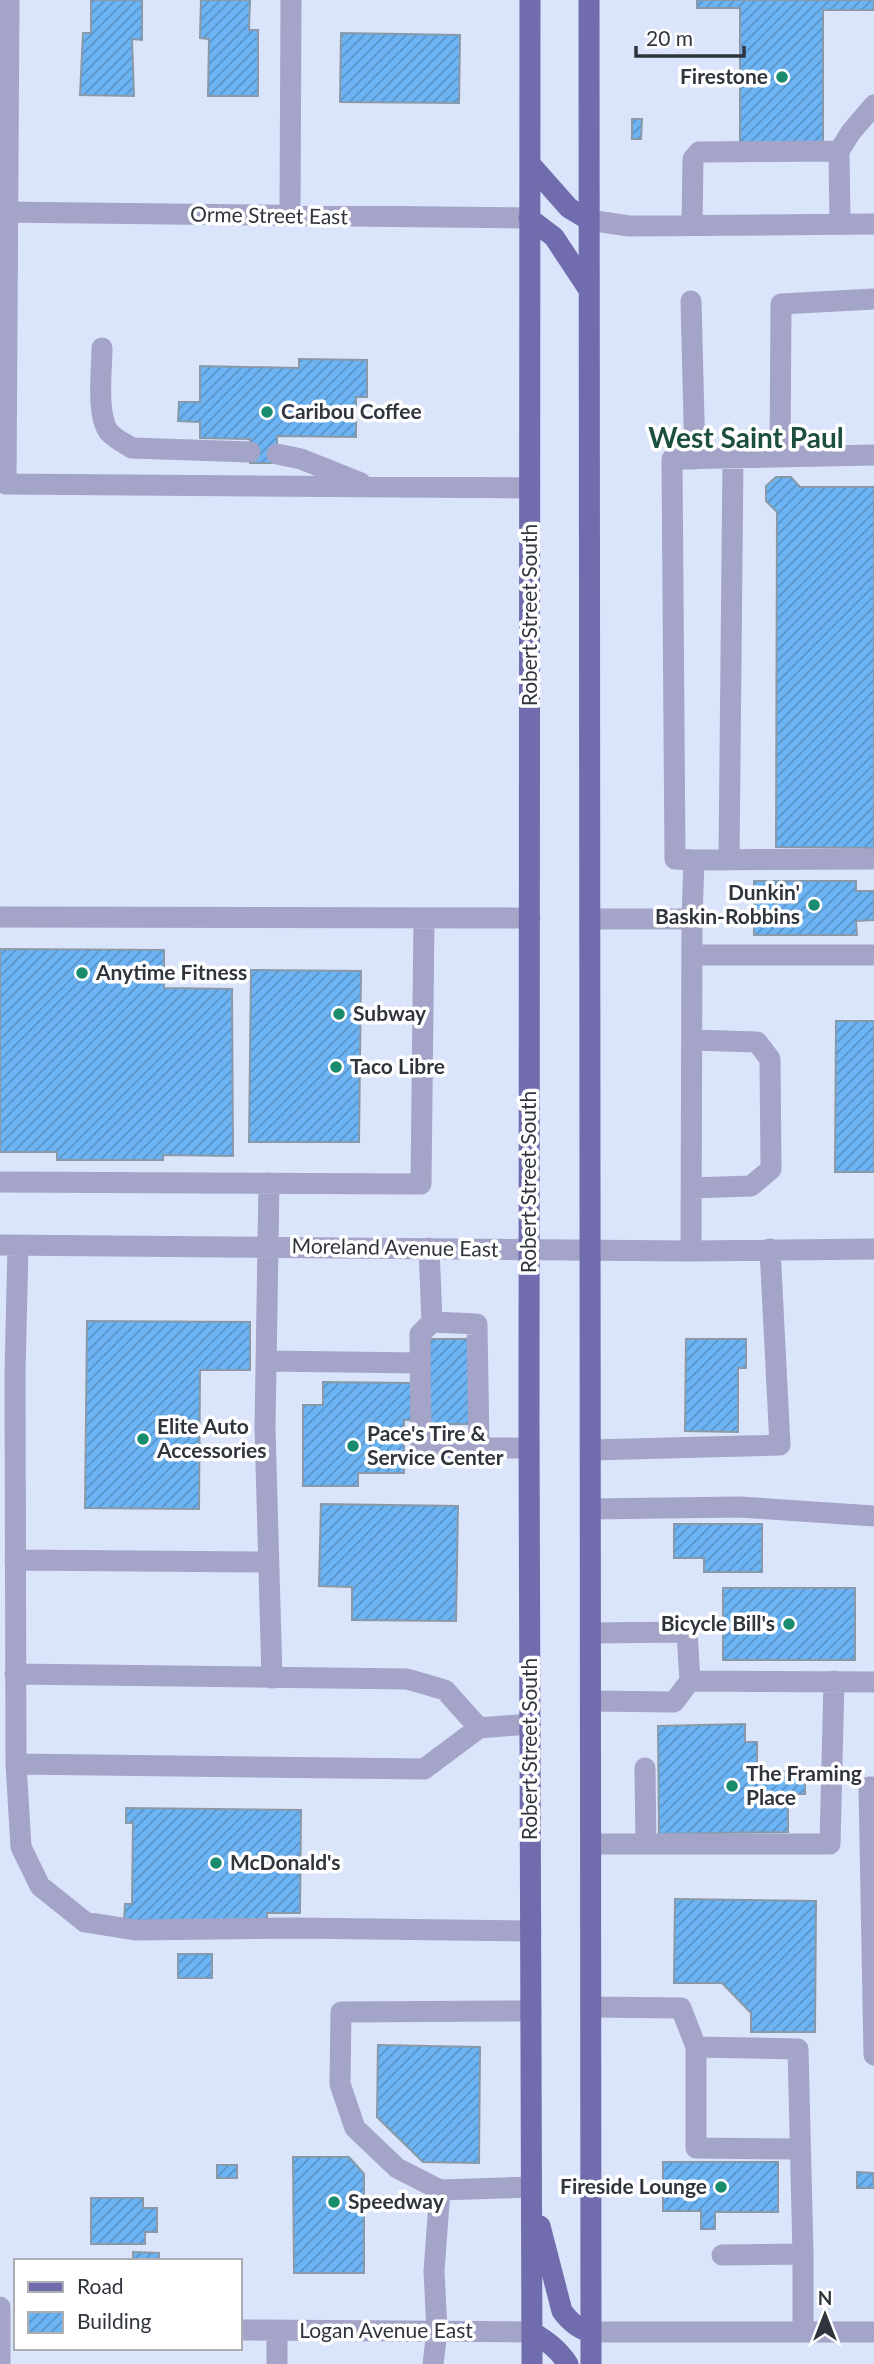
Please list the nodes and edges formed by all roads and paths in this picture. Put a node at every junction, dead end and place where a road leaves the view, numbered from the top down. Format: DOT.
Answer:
graph roads {
  1 [pos="9,0"];
  2 [pos="291,0"];
  3 [pos="530,0"];
  4 [pos="589,0"];
  5 [pos="874,105"];
  6 [pos="839,151"];
  7 [pos="530,164"];
  8 [pos="5,212"];
  9 [pos="290,216"];
  10 [pos="529,218"];
  11 [pos="589,220"];
  12 [pos="839,225"];
  13 [pos="874,225"];
  14 [pos="692,226"];
  15 [pos="589,290"];
  16 [pos="874,299"];
  17 [pos="691,301"];
  18 [pos="102,348"];
  19 [pos="250,452"];
  20 [pos="277,454"];
  21 [pos="874,454"];
  22 [pos="780,457"];
  23 [pos="733,458"];
  24 [pos="695,459"];
  25 [pos="370,487"];
  26 [pos="530,488"];
  27 [pos="684,859"];
  28 [pos="729,859"];
  29 [pos="874,859"];
  30 [pos="0,917"];
  31 [pos="424,918"];
  32 [pos="530,918"];
  33 [pos="590,919"];
  34 [pos="692,919"];
  35 [pos="692,955"];
  36 [pos="874,955"];
  37 [pos="692,1040"];
  38 [pos="0,1182"];
  39 [pos="269,1184"];
  40 [pos="691,1188"];
  41 [pos="9,1245"];
  42 [pos="268,1246"];
  43 [pos="429,1248"];
  44 [pos="529,1249"];
  45 [pos="590,1249"];
  46 [pos="770,1249"];
  47 [pos="874,1249"];
  48 [pos="691,1251"];
  49 [pos="432,1322"];
  50 [pos="266,1361"];
  51 [pos="420,1363"];
  52 [pos="8,1381"];
  53 [pos="479,1448"];
  54 [pos="529,1448"];
  55 [pos="591,1450"];
  56 [pos="591,1509"];
  57 [pos="874,1516"];
  58 [pos="15,1560"];
  59 [pos="269,1562"];
  60 [pos="591,1633"];
  61 [pos="15,1674"];
  62 [pos="272,1678"];
  63 [pos="690,1681"];
  64 [pos="834,1681"];
  65 [pos="874,1682"];
  66 [pos="591,1701"];
  67 [pos="530,1724"];
  68 [pos="480,1728"];
  69 [pos="16,1764"];
  70 [pos="645,1768"];
  71 [pos="874,1787"];
  72 [pos="591,1844"];
  73 [pos="646,1844"];
  74 [pos="530,1931"];
  75 [pos="591,2007"];
  76 [pos="531,2011"];
  77 [pos="696,2047"];
  78 [pos="874,2055"];
  79 [pos="800,2148"];
  80 [pos="440,2190"];
  81 [pos="532,2192"];
  82 [pos="803,2254"];
  83 [pos="722,2255"];
  84 [pos="0,2307"];
  85 [pos="0,2328"];
  86 [pos="242,2330"];
  87 [pos="277,2330"];
  88 [pos="437,2331"];
  89 [pos="532,2332"];
  90 [pos="590,2332"];
  91 [pos="803,2332"];
  92 [pos="874,2332"];
  93 [pos="0,2364"];
  94 [pos="277,2364"];
  95 [pos="433,2364"];
  96 [pos="532,2364"];
  97 [pos="568,2364"];
  98 [pos="590,2364"];
  1 -- 8 [label="street"];
  2 -- 9 [label="street"];
  3 -- 7 [label="main road, Robert Street South"];
  4 -- 11 [label="main road"];
  5 -- 6 [label="street"];
  6 -- 12 [label="street"];
  6 -- 14 [label="street"];
  7 -- 10 [label="main road, Robert Street South"];
  7 -- 11 [label="main road"];
  8 -- 9 [label="street, Orme Street East"];
  8 -- 25 [label="street"];
  9 -- 10 [label="street, Orme Street East"];
  10 -- 15 [label="main road"];
  10 -- 26 [label="main road, Robert Street South"];
  11 -- 14 [label="street"];
  11 -- 15 [label="main road"];
  12 -- 13 [label="street"];
  12 -- 14 [label="street"];
  15 -- 33 [label="main road"];
  16 -- 22 [label="street"];
  17 -- 24 [label="street"];
  18 -- 19 [label="street"];
  20 -- 25 [label="street"];
  21 -- 22 [label="street"];
  22 -- 23 [label="street"];
  23 -- 24 [label="street"];
  23 -- 28 [label="street"];
  24 -- 27 [label="street"];
  25 -- 26 [label="street"];
  26 -- 32 [label="main road, Robert Street South"];
  27 -- 28 [label="street"];
  27 -- 34 [label="street"];
  28 -- 29 [label="street"];
  30 -- 31 [label="street"];
  31 -- 32 [label="street"];
  31 -- 39 [label="street"];
  32 -- 44 [label="main road, Robert Street South"];
  33 -- 34 [label="street"];
  33 -- 45 [label="main road"];
  34 -- 35 [label="street"];
  35 -- 36 [label="street"];
  35 -- 37 [label="street"];
  37 -- 40 [label="street"];
  37 -- 40 [label="street"];
  38 -- 39 [label="street"];
  39 -- 42 [label="street"];
  40 -- 48 [label="street"];
  41 -- 42 [label="street, Moreland Avenue East"];
  41 -- 52 [label="street"];
  42 -- 43 [label="street, Moreland Avenue East"];
  42 -- 50 [label="street"];
  43 -- 44 [label="street, Moreland Avenue East"];
  43 -- 49 [label="street"];
  44 -- 45 [label="street, Moreland Avenue East"];
  44 -- 54 [label="main road, Robert Street South"];
  45 -- 48 [label="street, Moreland Avenue East"];
  45 -- 55 [label="main road"];
  46 -- 47 [label="street, Moreland Avenue East"];
  46 -- 48 [label="street, Moreland Avenue East"];
  46 -- 55 [label="street"];
  49 -- 51 [label="street"];
  49 -- 53 [label="street"];
  50 -- 51 [label="street"];
  50 -- 59 [label="street"];
  51 -- 53 [label="street"];
  52 -- 58 [label="street"];
  53 -- 54 [label="street"];
  54 -- 67 [label="main road, Robert Street South"];
  55 -- 56 [label="main road"];
  56 -- 57 [label="street"];
  56 -- 60 [label="main road"];
  58 -- 59 [label="street"];
  58 -- 61 [label="street"];
  59 -- 62 [label="street"];
  60 -- 63 [label="street"];
  60 -- 66 [label="main road"];
  61 -- 62 [label="street"];
  61 -- 69 [label="street"];
  62 -- 68 [label="street"];
  63 -- 64 [label="street"];
  63 -- 66 [label="street"];
  64 -- 65 [label="street"];
  64 -- 73 [label="street"];
  66 -- 72 [label="main road"];
  67 -- 68 [label="street"];
  67 -- 74 [label="main road, Robert Street South"];
  68 -- 69 [label="street"];
  69 -- 74 [label="street"];
  70 -- 73 [label="street"];
  71 -- 78 [label="street"];
  72 -- 73 [label="street"];
  72 -- 75 [label="main road"];
  74 -- 76 [label="main road, Robert Street South"];
  75 -- 77 [label="street"];
  75 -- 90 [label="main road"];
  76 -- 80 [label="street"];
  76 -- 81 [label="main road, Robert Street South"];
  77 -- 79 [label="street"];
  77 -- 79 [label="street"];
  79 -- 82 [label="street"];
  80 -- 81 [label="street"];
  80 -- 88 [label="street"];
  81 -- 89 [label="main road, Robert Street South"];
  81 -- 90 [label="main road"];
  82 -- 83 [label="street"];
  82 -- 91 [label="street"];
  84 -- 85 [label="street"];
  85 -- 93 [label="street"];
  86 -- 87 [label="street, Logan Avenue East"];
  87 -- 88 [label="street, Logan Avenue East"];
  87 -- 94 [label="street"];
  88 -- 89 [label="street, Logan Avenue East"];
  88 -- 95 [label="street"];
  89 -- 96 [label="main road, Robert Street South"];
  89 -- 97 [label="main road"];
  90 -- 91 [label="street"];
  90 -- 98 [label="main road"];
  91 -- 92 [label="street"];
}
